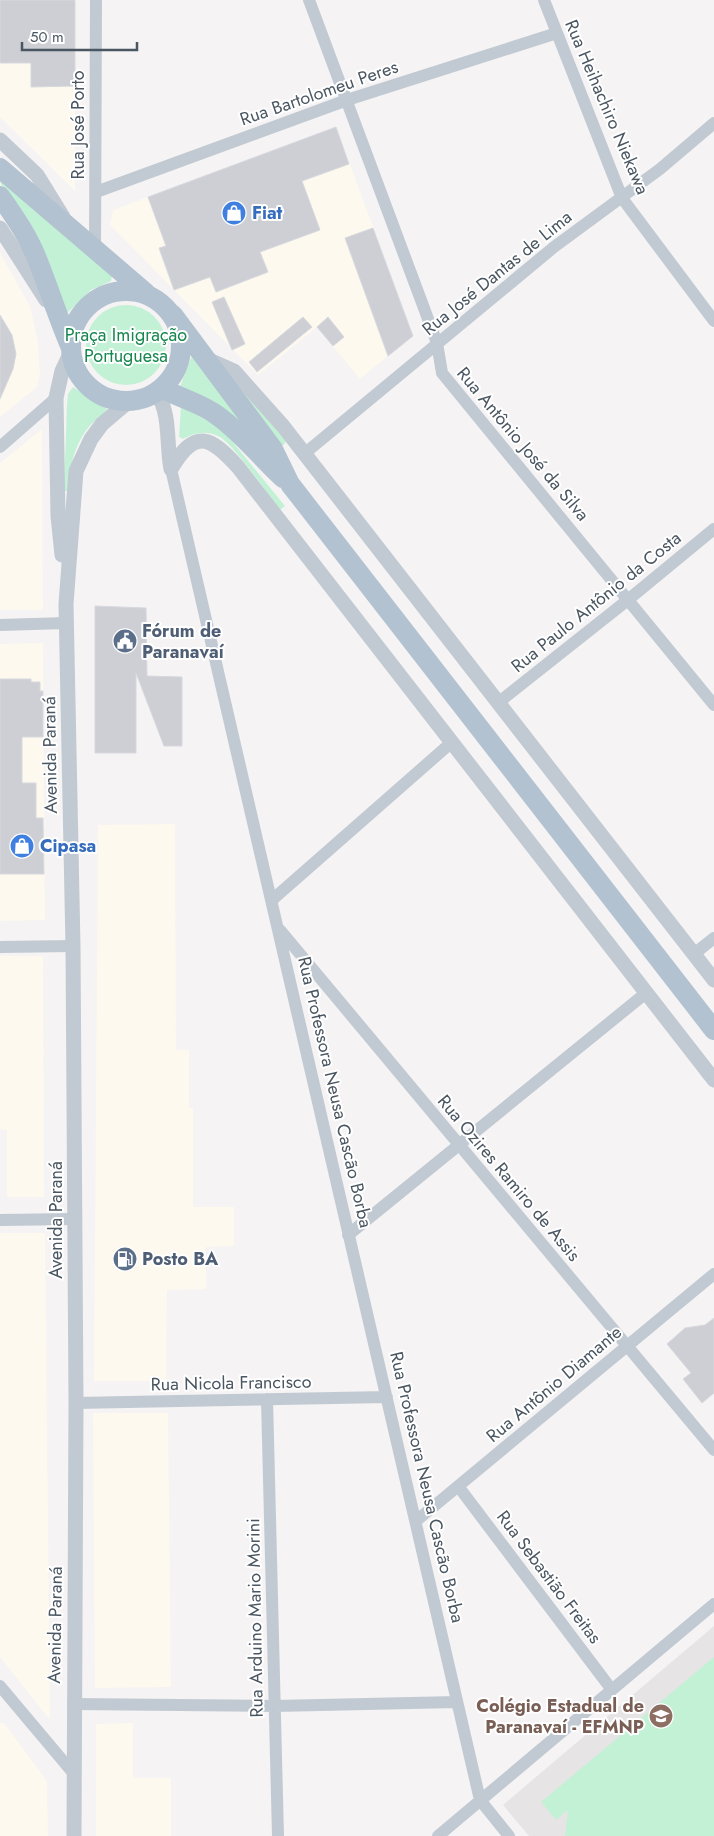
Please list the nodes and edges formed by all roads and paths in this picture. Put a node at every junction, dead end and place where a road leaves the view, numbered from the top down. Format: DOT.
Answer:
graph roads {
  1 [pos="96,0"];
  2 [pos="309,0"];
  3 [pos="544,0"];
  4 [pos="557,33"];
  5 [pos="346,100"];
  6 [pos="714,123"];
  7 [pos="0,140"];
  8 [pos="0,168"];
  9 [pos="96,192"];
  10 [pos="0,196"];
  11 [pos="622,198"];
  12 [pos="0,228"];
  13 [pos="72,231"];
  14 [pos="95,251"];
  15 [pos="150,296"];
  16 [pos="173,315"];
  17 [pos="59,320"];
  18 [pos="714,321"];
  19 [pos="437,343"];
  20 [pos="71,350"];
  21 [pos="205,358"];
  22 [pos="160,391"];
  23 [pos="56,398"];
  24 [pos="128,402"];
  25 [pos="0,447"];
  26 [pos="304,454"];
  27 [pos="171,469"];
  28 [pos="290,484"];
  29 [pos="714,529"];
  30 [pos="629,599"];
  31 [pos="66,604"];
  32 [pos="66,624"];
  33 [pos="0,625"];
  34 [pos="499,702"];
  35 [pos="714,705"];
  36 [pos="452,742"];
  37 [pos="272,900"];
  38 [pos="278,928"];
  39 [pos="714,938"];
  40 [pos="73,946"];
  41 [pos="0,947"];
  42 [pos="694,954"];
  43 [pos="714,980"];
  44 [pos="646,993"];
  45 [pos="714,1030"];
  46 [pos="714,1080"];
  47 [pos="459,1145"];
  48 [pos="75,1219"];
  49 [pos="0,1220"];
  50 [pos="348,1235"];
  51 [pos="714,1274"];
  52 [pos="626,1346"];
  53 [pos="387,1397"];
  54 [pos="267,1399"];
  55 [pos="76,1403"];
  56 [pos="714,1450"];
  57 [pos="458,1486"];
  58 [pos="416,1521"];
  59 [pos="714,1604"];
  60 [pos="0,1686"];
  61 [pos="612,1690"];
  62 [pos="457,1702"];
  63 [pos="73,1704"];
  64 [pos="275,1706"];
  65 [pos="74,1774"];
  66 [pos="480,1800"];
  67 [pos="74,1836"];
  68 [pos="278,1836"];
  69 [pos="438,1836"];
  70 [pos="509,1836"];
  1 -- 9 [label="street, Rua José Porto"];
  2 -- 5 [label="street, Rua Antônio José da Silva"];
  3 -- 4 [label="street, Rua Heihachiro Niekawa"];
  4 -- 5 [label="street, Rua Bartolomeu Peres"];
  4 -- 11 [label="street, Rua Heihachiro Niekawa"];
  5 -- 9 [label="street, Rua Bartolomeu Peres"];
  5 -- 19 [label="street, Rua Antônio José da Silva"];
  6 -- 11 [label="street, Rua José Dantas de Lima"];
  7 -- 13 [label="street"];
  8 -- 13 [label="main road"];
  9 -- 14 [label="street, Rua José Porto"];
  10 -- 17 [label="main road"];
  11 -- 18 [label="street, Rua Heihachiro Niekawa"];
  11 -- 19 [label="street, Rua José Dantas de Lima"];
  12 -- 17 [label="street"];
  13 -- 14 [label="main road"];
  14 -- 15 [label="main road"];
  15 -- 16 [label="main road"];
  15 -- 20 [label="main road"];
  16 -- 21 [label="main road"];
  16 -- 22 [label="main road"];
  17 -- 20 [label="main road"];
  19 -- 26 [label="street, Rua José Dantas de Lima"];
  19 -- 30 [label="street, Rua Antônio José da Silva"];
  20 -- 23 [label="street, Avenida Paraná"];
  20 -- 24 [label="main road"];
  21 -- 26 [label="street"];
  21 -- 28 [label="main road"];
  22 -- 24 [label="main road"];
  22 -- 27 [label="street, Rua Professora Neusa Cascão Borba"];
  22 -- 28 [label="main road"];
  23 -- 25 [label="street"];
  23 -- 31 [label="street, Avenida Paraná"];
  24 -- 31 [label="street, Avenida Paraná"];
  26 -- 34 [label="street"];
  27 -- 36 [label="street"];
  27 -- 37 [label="street, Rua Professora Neusa Cascão Borba"];
  28 -- 45 [label="main road"];
  29 -- 30 [label="street, Rua Paulo Antônio da Costa"];
  30 -- 34 [label="street, Rua Paulo Antônio da Costa"];
  30 -- 35 [label="street, Rua Antônio José da Silva"];
  31 -- 32 [label="street, Avenida Paraná"];
  32 -- 33 [label="street"];
  32 -- 40 [label="street, Avenida Paraná"];
  34 -- 42 [label="street"];
  36 -- 37 [label="street"];
  36 -- 44 [label="street"];
  37 -- 38 [label="street, Rua Professora Neusa Cascão Borba"];
  38 -- 47 [label="street, Rua Ozires Ramiro de Assis"];
  38 -- 50 [label="street, Rua Professora Neusa Cascão Borba"];
  39 -- 42 [label="street"];
  40 -- 41 [label="street"];
  40 -- 48 [label="street, Avenida Paraná"];
  42 -- 43 [label="street"];
  44 -- 46 [label="street"];
  44 -- 47 [label="street"];
  47 -- 50 [label="street"];
  47 -- 52 [label="street, Rua Ozires Ramiro de Assis"];
  48 -- 49 [label="street"];
  48 -- 55 [label="street, Avenida Paraná"];
  50 -- 53 [label="street, Rua Professora Neusa Cascão Borba"];
  51 -- 52 [label="street, Rua Antônio Diamante"];
  52 -- 56 [label="street, Rua Ozires Ramiro de Assis"];
  52 -- 57 [label="street, Rua Antônio Diamante"];
  53 -- 54 [label="street, Rua Nicola Francisco"];
  53 -- 58 [label="street, Rua Professora Neusa Cascão Borba"];
  54 -- 55 [label="street, Rua Nicola Francisco"];
  54 -- 64 [label="street, Rua Arduino Mario Morini"];
  55 -- 63 [label="street, Avenida Paraná"];
  57 -- 58 [label="street, Rua Antônio Diamante"];
  57 -- 61 [label="street, Rua Sebastião Freitas"];
  58 -- 62 [label="street, Rua Professora Neusa Cascão Borba"];
  59 -- 61 [label="street"];
  60 -- 65 [label="street"];
  61 -- 66 [label="street"];
  62 -- 64 [label="street"];
  62 -- 66 [label="street, Rua Professora Neusa Cascão Borba"];
  63 -- 64 [label="street"];
  63 -- 65 [label="street, Avenida Paraná"];
  64 -- 68 [label="street, Rua Arduino Mario Morini"];
  65 -- 67 [label="street, Avenida Paraná"];
  66 -- 69 [label="street"];
  66 -- 70 [label="street"];
}
